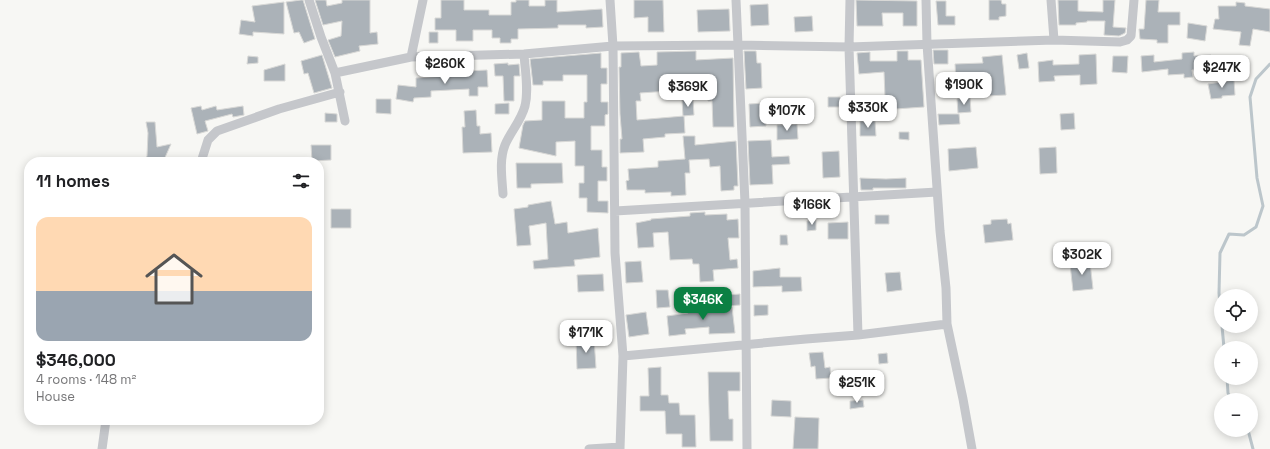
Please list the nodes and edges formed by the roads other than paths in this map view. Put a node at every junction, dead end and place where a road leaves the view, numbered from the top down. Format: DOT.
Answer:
graph roads {
  1 [pos="309,0"];
  2 [pos="423,0"];
  3 [pos="610,0"];
  4 [pos="736,0"];
  5 [pos="850,0"];
  6 [pos="926,0"];
  7 [pos="1051,0"];
  8 [pos="1134,0"];
  9 [pos="1054,40"];
  10 [pos="927,44"];
  11 [pos="738,45"];
  12 [pos="612,46"];
  13 [pos="849,47"];
  14 [pos="524,54"];
  15 [pos="411,57"];
  16 [pos="335,73"];
  17 [pos="340,92"];
  18 [pos="345,121"];
  19 [pos="203,157"];
  20 [pos="937,192"];
  21 [pos="503,194"];
  22 [pos="854,196"];
  23 [pos="745,203"];
  24 [pos="615,211"];
  25 [pos="947,324"];
  26 [pos="858,335"];
  27 [pos="747,345"];
  28 [pos="623,356"];
  29 [pos="105,425"];
  30 [pos="620,448"];
  31 [pos="102,449"];
  32 [pos="589,449"];
  33 [pos="747,449"];
  34 [pos="972,449"];
  1 -- 16 [label="street"];
  2 -- 15 [label="street"];
  3 -- 12 [label="street"];
  4 -- 11 [label="street"];
  5 -- 13 [label="street"];
  6 -- 10 [label="street"];
  7 -- 9 [label="street"];
  8 -- 9 [label="street"];
  9 -- 10 [label="street"];
  10 -- 13 [label="street"];
  10 -- 20 [label="street"];
  11 -- 12 [label="street"];
  11 -- 13 [label="street"];
  11 -- 23 [label="street"];
  12 -- 14 [label="street"];
  12 -- 24 [label="street"];
  13 -- 22 [label="street"];
  14 -- 15 [label="street"];
  14 -- 21 [label="street"];
  15 -- 16 [label="street"];
  16 -- 17 [label="street"];
  17 -- 18 [label="street"];
  17 -- 19 [label="street"];
  20 -- 22 [label="street"];
  20 -- 25 [label="street"];
  22 -- 23 [label="street"];
  22 -- 26 [label="street"];
  23 -- 24 [label="street"];
  23 -- 27 [label="street"];
  24 -- 28 [label="street"];
  25 -- 26 [label="street"];
  25 -- 34 [label="street"];
  26 -- 27 [label="street"];
  27 -- 28 [label="street"];
  27 -- 33 [label="street"];
  28 -- 30 [label="street"];
  29 -- 31 [label="street"];
  30 -- 32 [label="street"];
}
